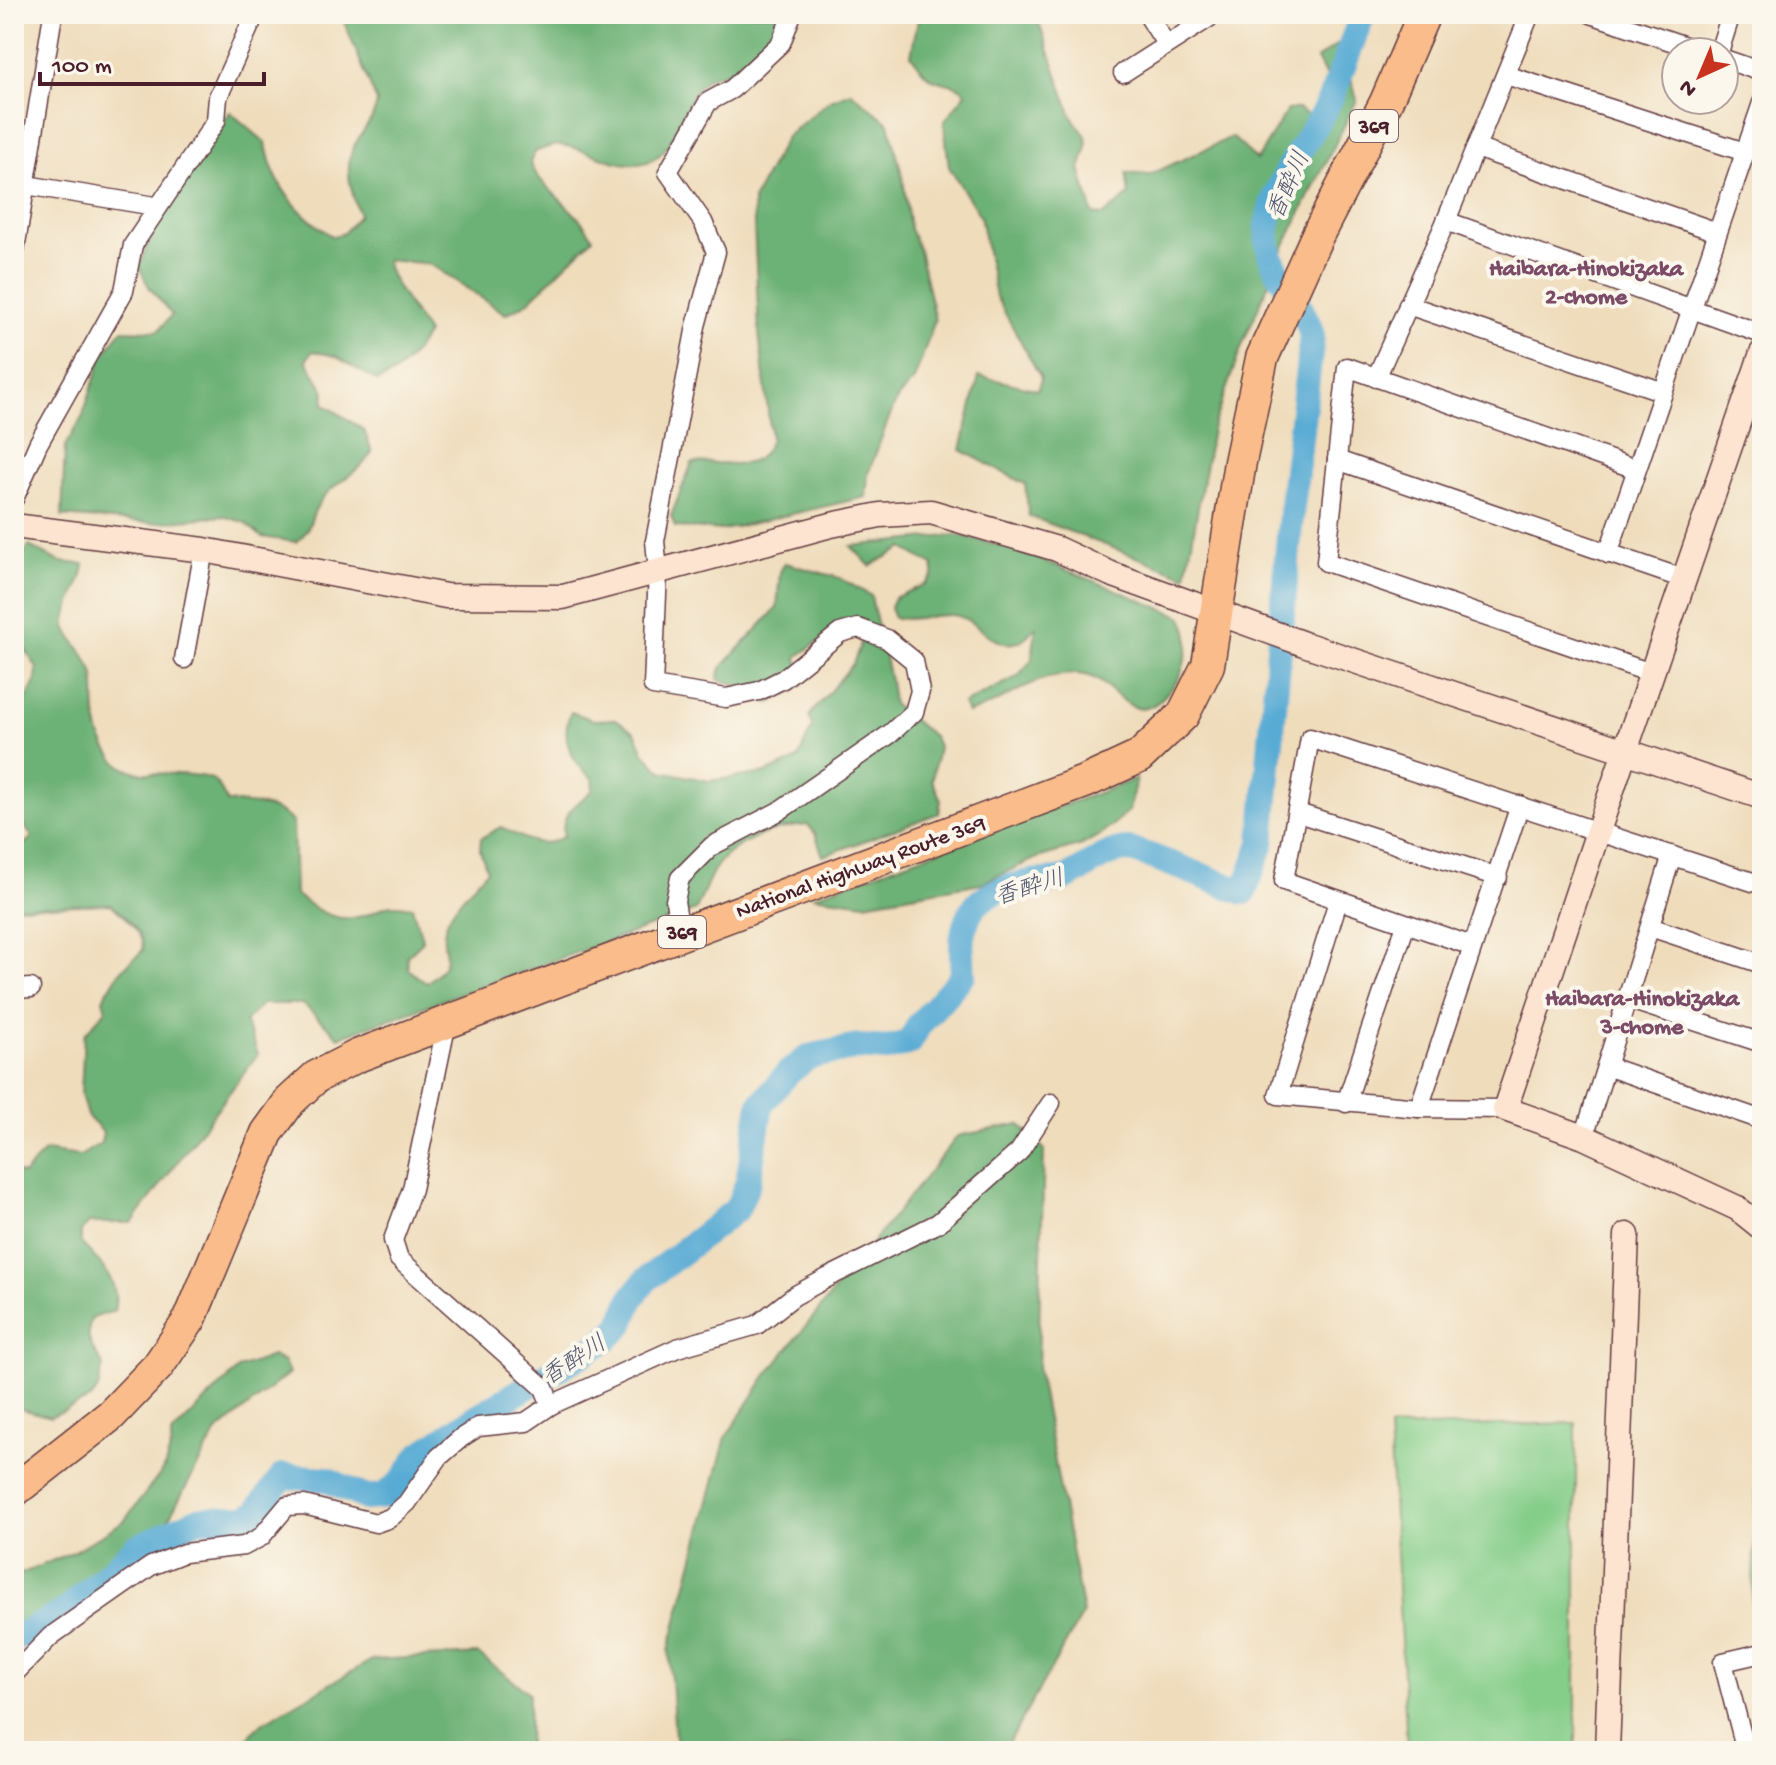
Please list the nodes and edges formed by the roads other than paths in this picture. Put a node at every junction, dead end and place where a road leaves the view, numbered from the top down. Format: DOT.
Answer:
graph roads {
  1 [pos="53,14"];
  2 [pos="255,14"];
  3 [pos="792,14"];
  4 [pos="1147,14"];
  5 [pos="1215,14"];
  6 [pos="1424,14"];
  7 [pos="1530,14"];
  8 [pos="1591,14"];
  9 [pos="1731,14"];
  10 [pos="1724,36"];
  11 [pos="1660,37"];
  12 [pos="1166,44"];
  13 [pos="1740,64"];
  14 [pos="1762,72"];
  15 [pos="1123,73"];
  16 [pos="1506,75"];
  17 [pos="1762,103"];
  18 [pos="14,135"];
  19 [pos="33,138"];
  20 [pos="1476,148"];
  21 [pos="1745,152"];
  22 [pos="26,185"];
  23 [pos="155,206"];
  24 [pos="1446,221"];
  25 [pos="1717,232"];
  26 [pos="14,256"];
  27 [pos="1408,305"];
  28 [pos="1690,310"];
  29 [pos="1762,334"];
  30 [pos="1762,353"];
  31 [pos="1376,378"];
  32 [pos="1661,391"];
  33 [pos="1337,460"];
  34 [pos="1636,469"];
  35 [pos="14,499"];
  36 [pos="14,526"];
  37 [pos="204,550"];
  38 [pos="1608,554"];
  39 [pos="658,571"];
  40 [pos="1684,579"];
  41 [pos="1219,611"];
  42 [pos="184,659"];
  43 [pos="1651,673"];
  44 [pos="1625,751"];
  45 [pos="1762,797"];
  46 [pos="1520,805"];
  47 [pos="1298,813"];
  48 [pos="1600,832"];
  49 [pos="1672,855"];
  50 [pos="1498,877"];
  51 [pos="1762,885"];
  52 [pos="1338,901"];
  53 [pos="1406,924"];
  54 [pos="1650,927"];
  55 [pos="680,932"];
  56 [pos="1472,946"];
  57 [pos="1762,964"];
  58 [pos="1627,999"];
  59 [pos="447,1022"];
  60 [pos="1762,1043"];
  61 [pos="1606,1066"];
  62 [pos="1051,1103"];
  63 [pos="1346,1103"];
  64 [pos="1419,1108"];
  65 [pos="1505,1109"];
  66 [pos="1762,1120"];
  67 [pos="1584,1137"];
  68 [pos="1762,1228"];
  69 [pos="1627,1235"];
  70 [pos="548,1397"];
  71 [pos="14,1491"];
  72 [pos="1762,1653"];
  73 [pos="14,1674"];
  74 [pos="1607,1751"];
  75 [pos="1746,1751"];
  1 -- 19 [label="street"];
  2 -- 23 [label="street"];
  3 -- 39 [label="street"];
  4 -- 12 [label="street"];
  5 -- 12 [label="street"];
  6 -- 41 [label="highway, National Highway Route 369 / 369"];
  7 -- 16 [label="street"];
  8 -- 11 [label="street"];
  9 -- 10 [label="street"];
  12 -- 15 [label="street"];
  13 -- 14 [label="street"];
  16 -- 20 [label="street"];
  16 -- 21 [label="street"];
  17 -- 21 [label="street"];
  18 -- 19 [label="street"];
  19 -- 22 [label="street"];
  20 -- 24 [label="street"];
  20 -- 25 [label="street"];
  21 -- 25 [label="street"];
  22 -- 23 [label="street"];
  22 -- 26 [label="street"];
  23 -- 35 [label="street"];
  24 -- 27 [label="street"];
  24 -- 28 [label="street"];
  25 -- 28 [label="street"];
  27 -- 31 [label="street"];
  27 -- 32 [label="street"];
  28 -- 29 [label="street"];
  28 -- 32 [label="street"];
  30 -- 40 [label="street"];
  31 -- 33 [label="street"];
  31 -- 34 [label="street"];
  32 -- 34 [label="street"];
  33 -- 38 [label="street"];
  33 -- 43 [label="street"];
  34 -- 38 [label="street"];
  36 -- 37 [label="street"];
  37 -- 39 [label="street"];
  37 -- 42 [label="street"];
  38 -- 40 [label="street"];
  39 -- 41 [label="street"];
  39 -- 55 [label="street"];
  40 -- 43 [label="street"];
  41 -- 44 [label="street"];
  41 -- 55 [label="highway, National Highway Route 369 / 369"];
  43 -- 44 [label="street"];
  44 -- 45 [label="street"];
  44 -- 48 [label="street"];
  46 -- 47 [label="street"];
  46 -- 48 [label="street"];
  46 -- 50 [label="street"];
  47 -- 50 [label="street"];
  47 -- 52 [label="street"];
  48 -- 49 [label="street"];
  48 -- 65 [label="street"];
  49 -- 51 [label="street"];
  49 -- 54 [label="street"];
  50 -- 56 [label="street"];
  52 -- 53 [label="street"];
  52 -- 63 [label="street"];
  53 -- 56 [label="street"];
  53 -- 63 [label="street"];
  54 -- 57 [label="street"];
  54 -- 58 [label="street"];
  55 -- 59 [label="highway, National Highway Route 369 / 369"];
  56 -- 64 [label="street"];
  58 -- 60 [label="street"];
  58 -- 61 [label="street"];
  59 -- 70 [label="street"];
  59 -- 71 [label="highway, National Highway Route 369 / 369"];
  61 -- 66 [label="street"];
  61 -- 67 [label="street"];
  62 -- 70 [label="street"];
  63 -- 64 [label="street"];
  64 -- 65 [label="street"];
  65 -- 67 [label="street"];
  67 -- 68 [label="street"];
  69 -- 74 [label="street"];
  70 -- 73 [label="street"];
  72 -- 75 [label="street"];
}
